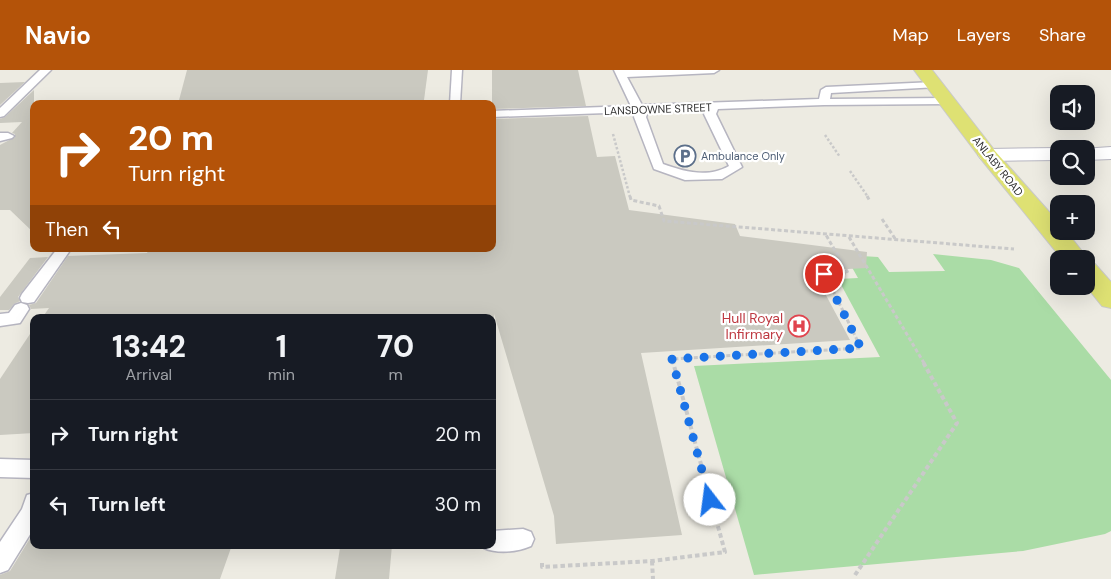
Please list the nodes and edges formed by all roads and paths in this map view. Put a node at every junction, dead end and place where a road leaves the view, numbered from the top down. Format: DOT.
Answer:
graph roads {
  1 [pos="46,70"];
  2 [pos="457,70"];
  3 [pos="714,70"];
  4 [pos="923,70"];
  5 [pos="620,72"];
  6 [pos="934,85"];
  7 [pos="455,100"];
  8 [pos="947,101"];
  9 [pos="824,102"];
  10 [pos="713,107"];
  11 [pos="641,110"];
  12 [pos="0,114"];
  13 [pos="496,114"];
  14 [pos="611,127"];
  15 [pos="825,135"];
  16 [pos="1111,153"];
  17 [pos="1050,154"];
  18 [pos="1095,154"];
  19 [pos="988,156"];
  20 [pos="840,157"];
  21 [pos="850,171"];
  22 [pos="870,200"];
  23 [pos="882,219"];
  24 [pos="826,235"];
  25 [pos="850,237"];
  26 [pos="896,240"];
  27 [pos="1014,249"];
  28 [pos="1068,250"];
  29 [pos="62,252"];
  30 [pos="1095,281"];
  31 [pos="1111,300"];
  32 [pos="0,320"];
  33 [pos="0,468"];
  34 [pos="30,469"];
  35 [pos="30,514"];
  36 [pos="524,539"];
  37 [pos="496,541"];
  38 [pos="542,559"];
  39 [pos="652,561"];
  40 [pos="0,562"];
  41 [pos="855,575"];
  42 [pos="653,579"];
  1 -- 12 [label="lane"];
  2 -- 7 [label="lane"];
  3 -- 5 [label="lane"];
  4 -- 6 [label="main road, ANLABY ROAD"];
  5 -- 11 [label="lane"];
  6 -- 8 [label="main road, ANLABY ROAD"];
  6 -- 9 [label="lane"];
  8 -- 9 [label="lane, LANSDOWNE STREET"];
  8 -- 19 [label="main road, ANLABY ROAD"];
  9 -- 10 [label="lane, LANSDOWNE STREET"];
  10 -- 11 [label="lane, LANSDOWNE STREET"];
  10 -- 11 [label="lane"];
  11 -- 13 [label="lane, LANSDOWNE STREET"];
  14 -- 24 [label="path"];
  15 -- 20 [label="path"];
  16 -- 18 [label="street"];
  17 -- 19 [label="street"];
  19 -- 28 [label="main road, ANLABY ROAD"];
  21 -- 22 [label="path"];
  23 -- 26 [label="path"];
  24 -- 25 [label="path"];
  24 -- 39 [label="path"];
  25 -- 26 [label="path"];
  25 -- 41 [label="path"];
  26 -- 27 [label="path"];
  29 -- 32 [label="lane"];
  30 -- 31 [label="main road"];
  33 -- 34 [label="lane"];
  35 -- 40 [label="lane"];
  36 -- 37 [label="lane"];
  38 -- 39 [label="path"];
  39 -- 42 [label="path"];
}
